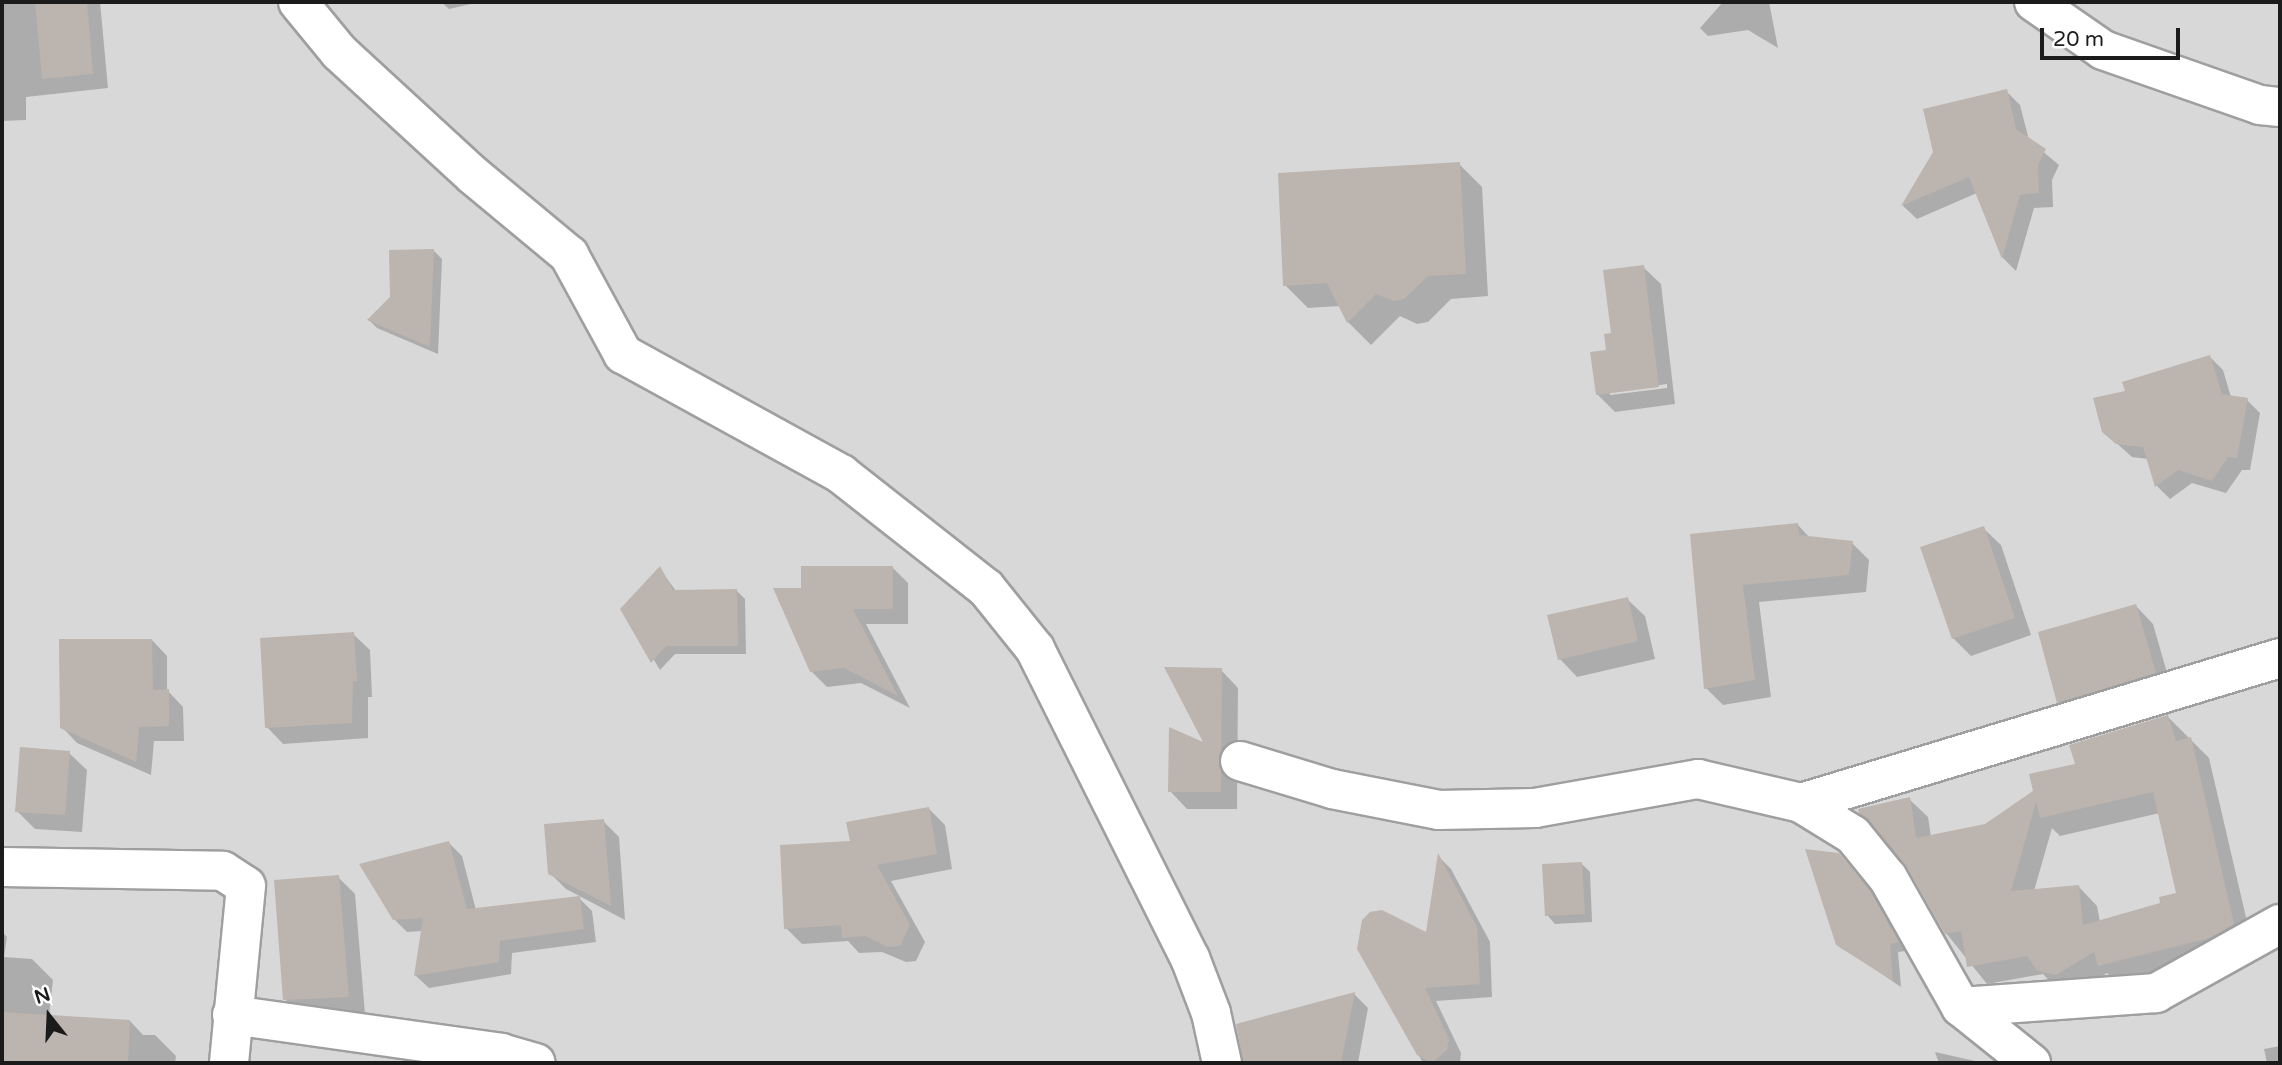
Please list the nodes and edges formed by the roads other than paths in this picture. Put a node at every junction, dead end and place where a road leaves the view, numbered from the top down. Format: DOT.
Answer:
graph roads {
  1 [pos="298,2"];
  2 [pos="2034,2"];
  3 [pos="2280,107"];
  4 [pos="2280,659"];
  5 [pos="1240,761"];
  6 [pos="1801,803"];
  7 [pos="2,867"];
  8 [pos="2280,925"];
  9 [pos="1961,1007"];
  10 [pos="232,1015"];
  11 [pos="229,1063"];
  12 [pos="536,1063"];
  13 [pos="1222,1063"];
  14 [pos="2031,1063"];
  1 -- 13 [label="street"];
  2 -- 3 [label="street"];
  4 -- 6 [label="street"];
  5 -- 6 [label="street"];
  6 -- 9 [label="street"];
  7 -- 10 [label="street"];
  8 -- 9 [label="street"];
  9 -- 14 [label="street"];
  10 -- 11 [label="street"];
  10 -- 12 [label="street"];
}
